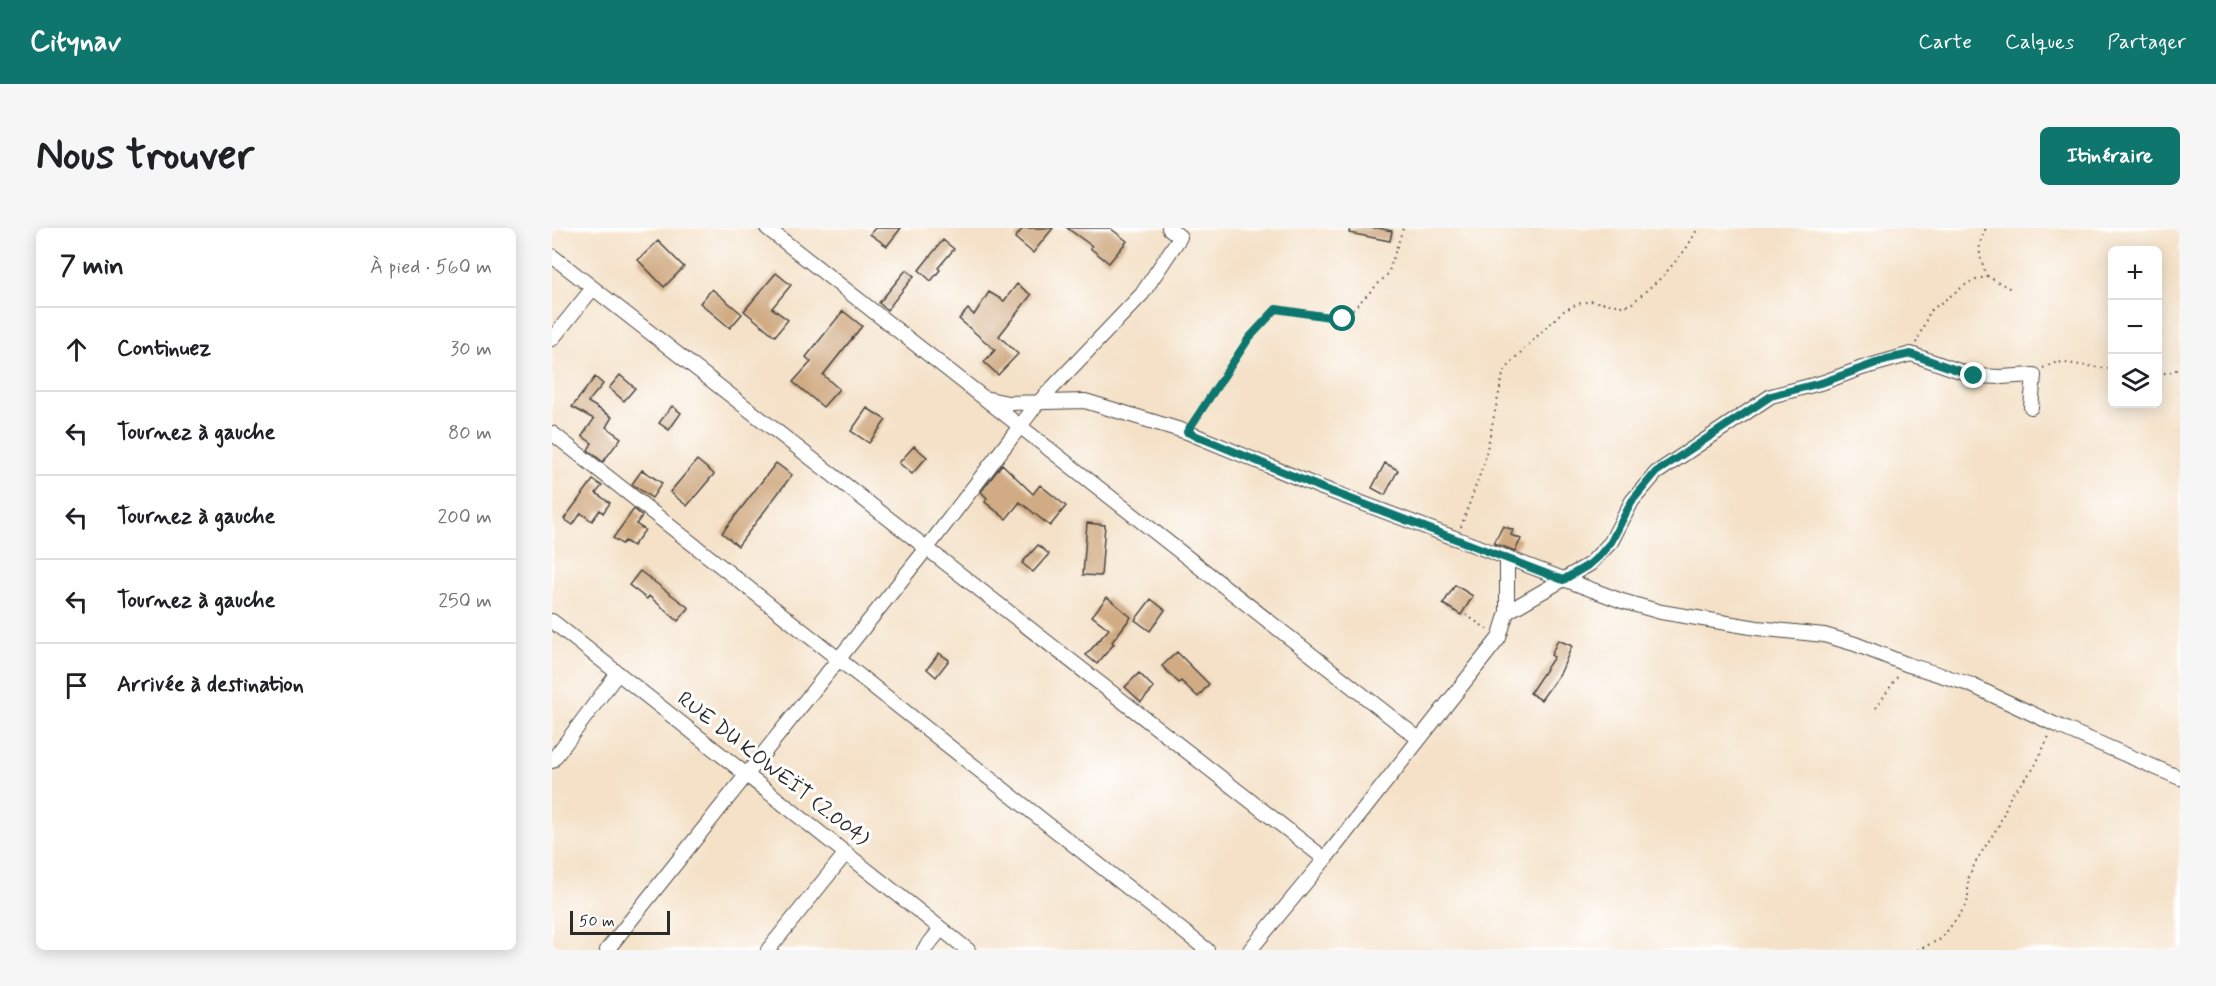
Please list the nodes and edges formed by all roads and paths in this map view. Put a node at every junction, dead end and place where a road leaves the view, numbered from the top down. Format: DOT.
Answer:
graph roads {
  1 [pos="767,228"];
  2 [pos="1169,228"];
  3 [pos="1403,228"];
  4 [pos="1698,228"];
  5 [pos="1986,228"];
  6 [pos="552,255"];
  7 [pos="1987,276"];
  8 [pos="593,288"];
  9 [pos="2011,289"];
  10 [pos="552,339"];
  11 [pos="1911,354"];
  12 [pos="2180,367"];
  13 [pos="2108,368"];
  14 [pos="2162,373"];
  15 [pos="2034,375"];
  16 [pos="984,398"];
  17 [pos="1037,404"];
  18 [pos="2031,407"];
  19 [pos="1020,426"];
  20 [pos="1187,432"];
  21 [pos="552,433"];
  22 [pos="1457,538"];
  23 [pos="927,548"];
  24 [pos="1507,557"];
  25 [pos="1563,580"];
  26 [pos="1507,612"];
  27 [pos="1466,615"];
  28 [pos="552,621"];
  29 [pos="1499,638"];
  30 [pos="837,658"];
  31 [pos="1906,664"];
  32 [pos="618,673"];
  33 [pos="1876,708"];
  34 [pos="2054,724"];
  35 [pos="1419,739"];
  36 [pos="552,761"];
  37 [pos="745,774"];
  38 [pos="2180,778"];
  39 [pos="846,853"];
  40 [pos="1324,859"];
  41 [pos="941,929"];
  42 [pos="607,950"];
  43 [pos="768,950"];
  44 [pos="924,950"];
  45 [pos="968,950"];
  46 [pos="1207,950"];
  47 [pos="1250,950"];
  48 [pos="1917,950"];
  1 -- 16 [label="street"];
  2 -- 17 [label="street"];
  3 -- 20 [label="path"];
  4 -- 22 [label="path"];
  5 -- 7 [label="path"];
  6 -- 8 [label="street"];
  7 -- 9 [label="path"];
  7 -- 11 [label="path"];
  8 -- 10 [label="street"];
  8 -- 23 [label="street"];
  11 -- 15 [label="street"];
  11 -- 25 [label="street"];
  12 -- 14 [label="path"];
  13 -- 15 [label="path"];
  15 -- 18 [label="street"];
  16 -- 17 [label="street"];
  16 -- 19 [label="street"];
  17 -- 19 [label="street"];
  17 -- 20 [label="street"];
  19 -- 23 [label="street"];
  19 -- 35 [label="street"];
  20 -- 22 [label="street"];
  21 -- 30 [label="street"];
  22 -- 24 [label="street"];
  23 -- 30 [label="street"];
  23 -- 40 [label="street"];
  24 -- 25 [label="street"];
  24 -- 26 [label="street"];
  25 -- 26 [label="street"];
  25 -- 31 [label="street"];
  26 -- 29 [label="street"];
  27 -- 29 [label="path"];
  28 -- 32 [label="street, RUE DU KOWEÏT (2.004)"];
  29 -- 35 [label="street"];
  30 -- 37 [label="street"];
  30 -- 46 [label="street"];
  31 -- 33 [label="path"];
  31 -- 34 [label="street"];
  32 -- 36 [label="street"];
  32 -- 37 [label="street, RUE DU KOWEÏT (2.004)"];
  34 -- 38 [label="street"];
  34 -- 48 [label="path"];
  35 -- 40 [label="street"];
  37 -- 39 [label="street, RUE DU KOWEÏT (2.004)"];
  37 -- 42 [label="street"];
  39 -- 41 [label="street, RUE DU KOWEÏT (2.004)"];
  39 -- 43 [label="street"];
  40 -- 47 [label="street"];
  41 -- 44 [label="street"];
  41 -- 45 [label="street, RUE DU KOWEÏT (2.004)"];
}
